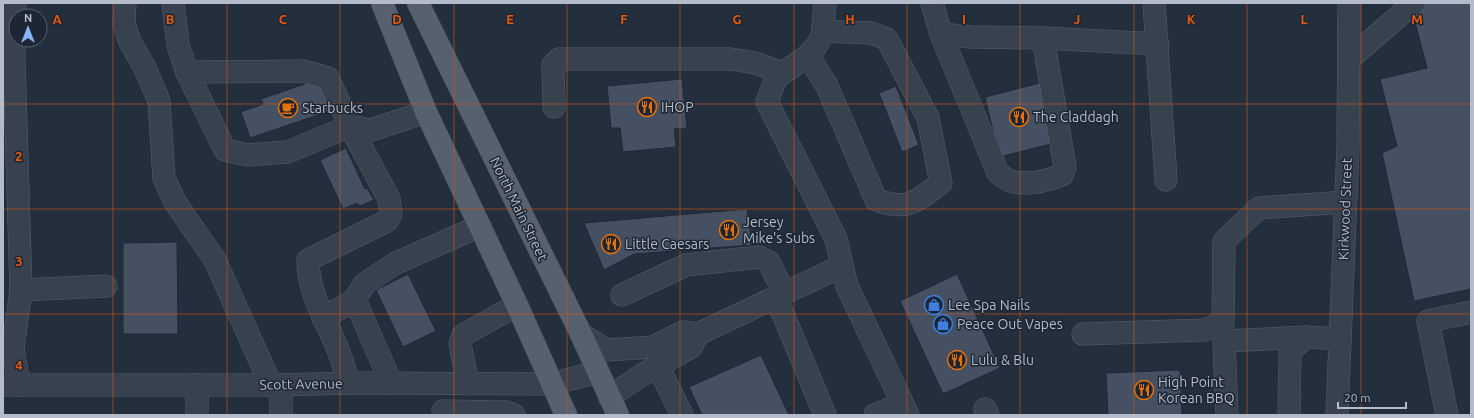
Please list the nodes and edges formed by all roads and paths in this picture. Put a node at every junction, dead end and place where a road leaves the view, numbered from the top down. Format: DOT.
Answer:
graph roads {
  1 [pos="15,3"];
  2 [pos="126,3"];
  3 [pos="173,3"];
  4 [pos="382,3"];
  5 [pos="418,3"];
  6 [pos="825,3"];
  7 [pos="932,3"];
  8 [pos="1154,3"];
  9 [pos="1349,3"];
  10 [pos="1414,3"];
  11 [pos="823,31"];
  12 [pos="941,34"];
  13 [pos="1043,38"];
  14 [pos="1158,44"];
  15 [pos="808,56"];
  16 [pos="1348,59"];
  17 [pos="187,72"];
  18 [pos="782,73"];
  19 [pos="554,107"];
  20 [pos="426,112"];
  21 [pos="350,126"];
  22 [pos="1166,180"];
  23 [pos="1346,202"];
  24 [pos="480,226"];
  25 [pos="842,266"];
  26 [pos="106,286"];
  27 [pos="21,290"];
  28 [pos="622,295"];
  29 [pos="780,295"];
  30 [pos="355,300"];
  31 [pos="517,305"];
  32 [pos="1471,312"];
  33 [pos="323,318"];
  34 [pos="1224,332"];
  35 [pos="581,334"];
  36 [pos="698,334"];
  37 [pos="1083,334"];
  38 [pos="1306,337"];
  39 [pos="1340,338"];
  40 [pos="8,348"];
  41 [pos="658,366"];
  42 [pos="598,372"];
  43 [pos="349,383"];
  44 [pos="391,383"];
  45 [pos="445,384"];
  46 [pos="468,384"];
  47 [pos="551,384"];
  48 [pos="11,385"];
  49 [pos="197,385"];
  50 [pos="276,385"];
  51 [pos="614,406"];
  52 [pos="905,409"];
  53 [pos="443,413"];
  54 [pos="197,415"];
  55 [pos="281,415"];
  56 [pos="514,415"];
  57 [pos="566,415"];
  58 [pos="682,415"];
  59 [pos="825,415"];
  60 [pos="875,415"];
  61 [pos="1227,415"];
  62 [pos="1289,415"];
  63 [pos="1337,415"];
  64 [pos="1447,415"];
  1 -- 27 [label="street"];
  2 -- 50 [label="street"];
  3 -- 17 [label="street"];
  4 -- 20 [label="main road"];
  5 -- 35 [label="main road, North Main Street"];
  6 -- 11 [label="street"];
  7 -- 12 [label="street"];
  8 -- 14 [label="street"];
  9 -- 16 [label="street, Kirkwood Street"];
  10 -- 16 [label="street"];
  11 -- 15 [label="street"];
  11 -- 15 [label="street"];
  12 -- 13 [label="street"];
  12 -- 13 [label="street"];
  13 -- 14 [label="street"];
  14 -- 22 [label="street"];
  15 -- 18 [label="street"];
  16 -- 23 [label="street, Kirkwood Street"];
  17 -- 21 [label="street"];
  17 -- 21 [label="street"];
  18 -- 19 [label="street"];
  18 -- 25 [label="street"];
  20 -- 21 [label="street"];
  20 -- 24 [label="main road"];
  21 -- 33 [label="street"];
  23 -- 34 [label="street"];
  23 -- 39 [label="street, Kirkwood Street"];
  24 -- 30 [label="street"];
  24 -- 31 [label="main road"];
  25 -- 29 [label="street"];
  25 -- 52 [label="street"];
  26 -- 27 [label="street"];
  27 -- 40 [label="street"];
  28 -- 29 [label="street"];
  29 -- 36 [label="street"];
  29 -- 59 [label="street"];
  30 -- 33 [label="street"];
  30 -- 44 [label="street"];
  31 -- 46 [label="street"];
  31 -- 47 [label="main road"];
  32 -- 64 [label="street"];
  33 -- 43 [label="street"];
  34 -- 37 [label="street"];
  34 -- 38 [label="street"];
  34 -- 61 [label="street"];
  35 -- 36 [label="street"];
  35 -- 42 [label="main road, North Main Street"];
  36 -- 41 [label="street"];
  38 -- 39 [label="street"];
  38 -- 62 [label="street"];
  39 -- 63 [label="street, Kirkwood Street"];
  40 -- 48 [label="street"];
  41 -- 51 [label="street"];
  41 -- 58 [label="street"];
  42 -- 47 [label="street, Scott Avenue"];
  42 -- 51 [label="main road, North Main Street"];
  43 -- 44 [label="street, Scott Avenue"];
  43 -- 50 [label="street, Scott Avenue"];
  44 -- 45 [label="street, Scott Avenue"];
  45 -- 46 [label="street, Scott Avenue"];
  45 -- 53 [label="street"];
  46 -- 47 [label="street, Scott Avenue"];
  47 -- 57 [label="main road"];
  48 -- 49 [label="street, Scott Avenue"];
  49 -- 50 [label="street, Scott Avenue"];
  49 -- 54 [label="street"];
  50 -- 55 [label="street"];
  52 -- 60 [label="street"];
  53 -- 56 [label="street"];
}
